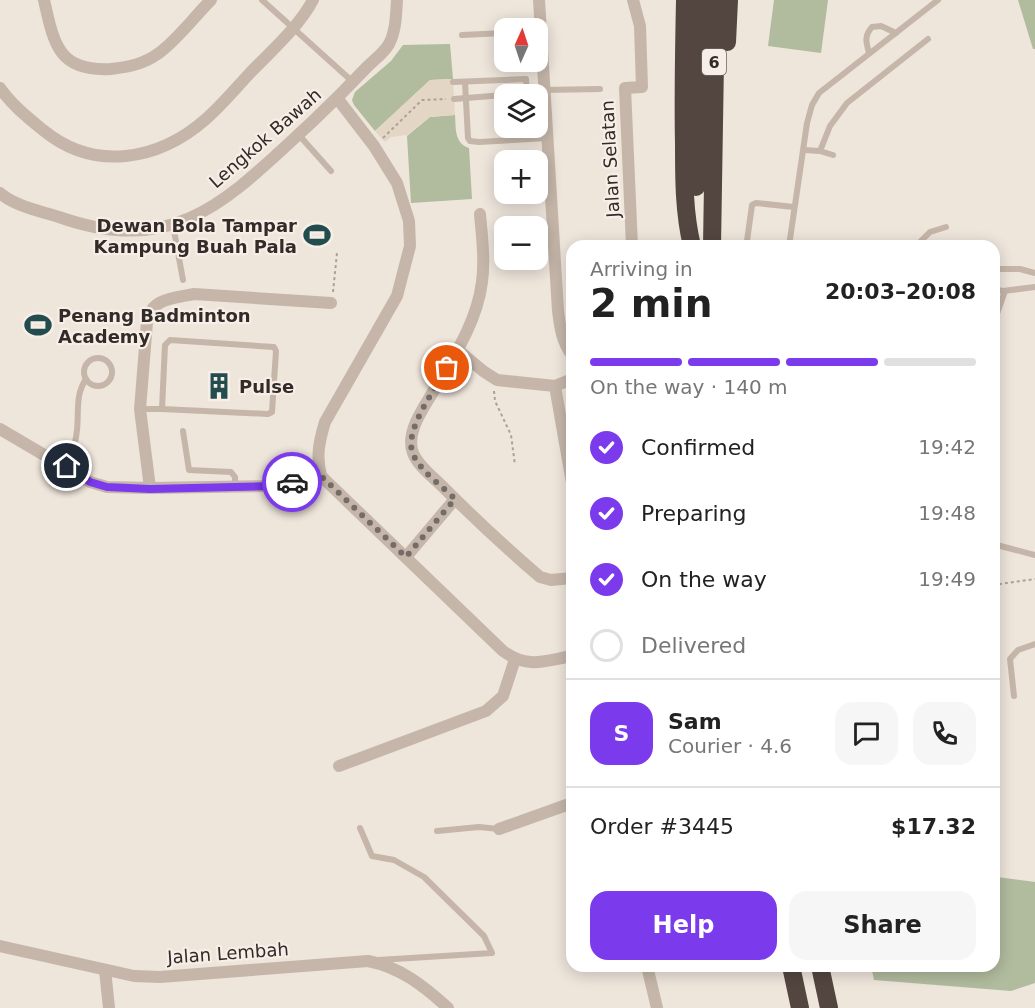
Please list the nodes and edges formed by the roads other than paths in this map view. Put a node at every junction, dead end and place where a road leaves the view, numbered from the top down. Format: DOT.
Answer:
graph roads {
  1 [pos="44,0"];
  2 [pos="211,0"];
  3 [pos="262,0"];
  4 [pos="313,0"];
  5 [pos="397,0"];
  6 [pos="539,0"];
  7 [pos="633,0"];
  8 [pos="685,0"];
  9 [pos="701,0"];
  10 [pos="716,0"];
  11 [pos="729,0"];
  12 [pos="938,0"];
  13 [pos="539,18"];
  14 [pos="293,28"];
  15 [pos="494,33"];
  16 [pos="896,33"];
  17 [pos="462,35"];
  18 [pos="928,39"];
  19 [pos="868,53"];
  20 [pos="353,82"];
  21 [pos="453,82"];
  22 [pos="465,82"];
  23 [pos="526,84"];
  24 [pos="0,88"];
  25 [pos="600,89"];
  26 [pos="548,90"];
  27 [pos="494,96"];
  28 [pos="337,98"];
  29 [pos="466,98"];
  30 [pos="454,99"];
  31 [pos="705,124"];
  32 [pos="298,134"];
  33 [pos="547,138"];
  34 [pos="804,150"];
  35 [pos="820,151"];
  36 [pos="833,155"];
  37 [pos="331,171"];
  38 [pos="0,193"];
  39 [pos="794,207"];
  40 [pos="480,214"];
  41 [pos="712,214"];
  42 [pos="174,225"];
  43 [pos="946,227"];
  44 [pos="632,240"];
  45 [pos="691,240"];
  46 [pos="693,240"];
  47 [pos="712,240"];
  48 [pos="747,240"];
  49 [pos="790,240"];
  50 [pos="922,240"];
  51 [pos="1000,269"];
  52 [pos="1035,273"];
  53 [pos="183,280"];
  54 [pos="1035,287"];
  55 [pos="1000,290"];
  56 [pos="1005,291"];
  57 [pos="331,303"];
  58 [pos="1000,305"];
  59 [pos="566,347"];
  60 [pos="458,350"];
  61 [pos="86,379"];
  62 [pos="566,381"];
  63 [pos="555,386"];
  64 [pos="140,409"];
  65 [pos="162,409"];
  66 [pos="0,429"];
  67 [pos="183,431"];
  68 [pos="566,449"];
  69 [pos="67,466"];
  70 [pos="321,476"];
  71 [pos="235,487"];
  72 [pos="150,489"];
  73 [pos="455,499"];
  74 [pos="1000,546"];
  75 [pos="1035,555"];
  76 [pos="406,557"];
  77 [pos="566,579"];
  78 [pos="1035,644"];
  79 [pos="566,657"];
  80 [pos="515,659"];
  81 [pos="1014,696"];
  82 [pos="339,766"];
  83 [pos="566,805"];
  84 [pos="360,828"];
  85 [pos="499,829"];
  86 [pos="437,831"];
  87 [pos="0,946"];
  88 [pos="368,961"];
  89 [pos="105,970"];
  90 [pos="648,972"];
  91 [pos="792,972"];
  92 [pos="820,972"];
  93 [pos="109,1008"];
  94 [pos="448,1008"];
  95 [pos="657,1008"];
  96 [pos="800,1008"];
  97 [pos="829,1008"];
  1 -- 2 [label="street"];
  3 -- 14 [label="lane"];
  4 -- 14 [label="street"];
  5 -- 20 [label="street, Lengkok Bawah"];
  6 -- 13 [label="street"];
  7 -- 44 [label="street, Jalan Selatan"];
  8 -- 45 [label="highway"];
  9 -- 31 [label="highway, 6"];
  10 -- 31 [label="highway, 6"];
  11 -- 41 [label="highway"];
  12 -- 16 [label="lane"];
  14 -- 20 [label="lane"];
  14 -- 24 [label="street"];
  15 -- 17 [label="lane"];
  16 -- 19 [label="lane"];
  16 -- 19 [label="lane"];
  18 -- 35 [label="lane"];
  19 -- 34 [label="lane"];
  20 -- 28 [label="street, Lengkok Bawah"];
  21 -- 22 [label="lane"];
  22 -- 23 [label="lane"];
  22 -- 29 [label="lane"];
  25 -- 26 [label="lane"];
  27 -- 29 [label="lane"];
  28 -- 32 [label="street, Lengkok Bawah"];
  28 -- 70 [label="street"];
  29 -- 30 [label="lane"];
  29 -- 33 [label="lane"];
  31 -- 41 [label="highway, 6"];
  31 -- 46 [label="highway, 6"];
  32 -- 37 [label="lane"];
  32 -- 42 [label="street, Lengkok Bawah"];
  33 -- 59 [label="street"];
  34 -- 35 [label="lane"];
  34 -- 39 [label="lane"];
  35 -- 36 [label="lane"];
  38 -- 42 [label="street, Lengkok Bawah"];
  39 -- 48 [label="lane"];
  39 -- 49 [label="lane"];
  40 -- 60 [label="street"];
  41 -- 47 [label="highway, 6"];
  42 -- 53 [label="lane"];
  43 -- 50 [label="lane"];
  51 -- 52 [label="lane"];
  54 -- 56 [label="lane"];
  55 -- 56 [label="lane"];
  56 -- 58 [label="lane"];
  57 -- 64 [label="street"];
  60 -- 63 [label="street"];
  60 -- 73 [label="street"];
  61 -- 61 [label="lane"];
  61 -- 69 [label="lane"];
  62 -- 63 [label="street"];
  63 -- 68 [label="street"];
  64 -- 65 [label="lane"];
  64 -- 72 [label="street"];
  65 -- 65 [label="lane"];
  66 -- 69 [label="street"];
  67 -- 71 [label="lane"];
  69 -- 72 [label="street"];
  70 -- 71 [label="street"];
  70 -- 76 [label="street"];
  71 -- 72 [label="street"];
  73 -- 76 [label="street"];
  73 -- 77 [label="street"];
  74 -- 75 [label="lane"];
  76 -- 80 [label="street"];
  78 -- 81 [label="lane"];
  79 -- 80 [label="street"];
  80 -- 82 [label="street"];
  83 -- 85 [label="street"];
  84 -- 88 [label="lane"];
  85 -- 86 [label="lane"];
  87 -- 89 [label="street, Jalan Lembah"];
  88 -- 89 [label="street, Jalan Lembah"];
  88 -- 94 [label="street, Jalan Lembah"];
  89 -- 93 [label="street"];
  90 -- 95 [label="street"];
  91 -- 96 [label="highway"];
  92 -- 97 [label="highway"];
}
